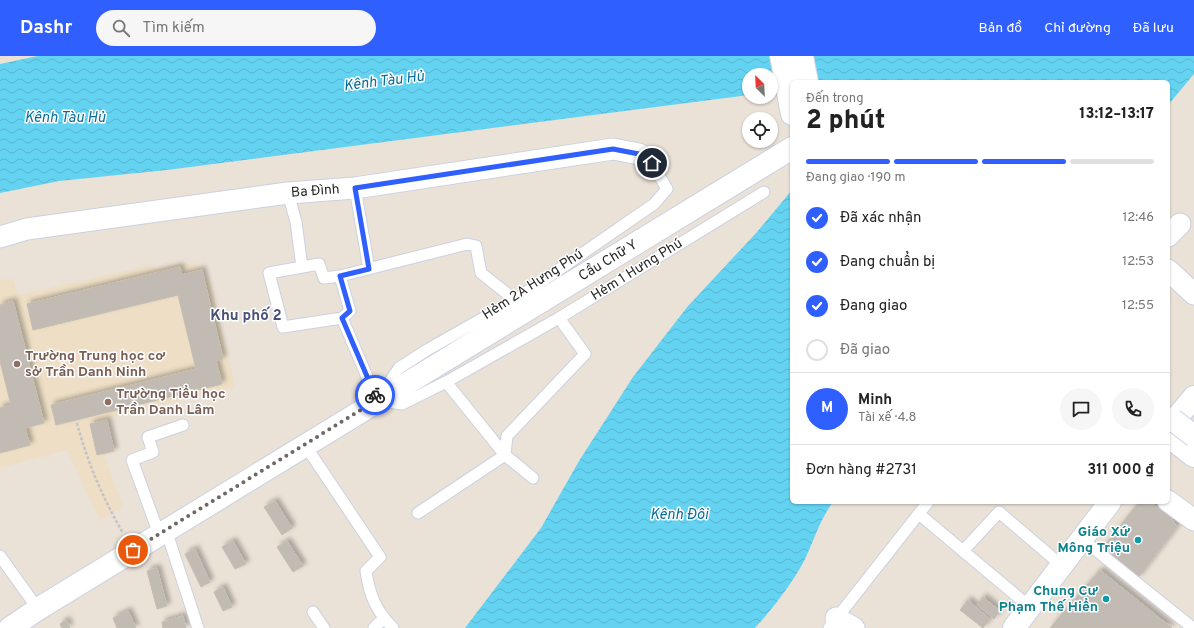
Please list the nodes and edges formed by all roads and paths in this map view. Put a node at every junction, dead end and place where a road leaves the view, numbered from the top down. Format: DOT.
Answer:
graph roads {
  1 [pos="781,56"];
  2 [pos="802,56"];
  3 [pos="807,80"];
  4 [pos="790,103"];
  5 [pos="790,149"];
  6 [pos="652,163"];
  7 [pos="355,188"];
  8 [pos="764,192"];
  9 [pos="288,193"];
  10 [pos="0,238"];
  11 [pos="302,267"];
  12 [pos="369,269"];
  13 [pos="1170,272"];
  14 [pos="340,276"];
  15 [pos="1194,294"];
  16 [pos="515,300"];
  17 [pos="342,318"];
  18 [pos="559,318"];
  19 [pos="446,382"];
  20 [pos="377,400"];
  21 [pos="1185,410"];
  22 [pos="77,423"];
  23 [pos="183,425"];
  24 [pos="1170,426"];
  25 [pos="1194,436"];
  26 [pos="1170,438"];
  27 [pos="305,445"];
  28 [pos="505,455"];
  29 [pos="1194,456"];
  30 [pos="534,478"];
  31 [pos="1170,502"];
  32 [pos="926,504"];
  33 [pos="1108,504"];
  34 [pos="418,513"];
  35 [pos="918,514"];
  36 [pos="1194,520"];
  37 [pos="162,532"];
  38 [pos="1082,538"];
  39 [pos="133,550"];
  40 [pos="963,551"];
  41 [pos="0,556"];
  42 [pos="1061,565"];
  43 [pos="1030,607"];
  44 [pos="38,609"];
  45 [pos="313,612"];
  46 [pos="384,618"];
  47 [pos="832,623"];
  48 [pos="10,628"];
  49 [pos="198,628"];
  50 [pos="324,628"];
  51 [pos="374,628"];
  52 [pos="393,628"];
  53 [pos="854,628"];
  54 [pos="1014,628"];
  55 [pos="1194,628"];
  1 -- 4 [label="main road"];
  2 -- 3 [label="main road"];
  5 -- 20 [label="main road, Cầu Chữ Y"];
  6 -- 7 [label="street, Ba Đình"];
  6 -- 16 [label="lane, Hẻm 2A Hưng Phú"];
  7 -- 9 [label="street, Ba Đình"];
  7 -- 12 [label="lane"];
  8 -- 18 [label="lane, Hẻm 1 Hưng Phú"];
  9 -- 10 [label="street, Ba Đình"];
  9 -- 11 [label="lane"];
  11 -- 14 [label="lane"];
  11 -- 17 [label="lane"];
  12 -- 14 [label="lane"];
  12 -- 16 [label="lane"];
  13 -- 15 [label="street"];
  14 -- 17 [label="lane"];
  16 -- 20 [label="lane, Hẻm 2A Hưng Phú"];
  17 -- 20 [label="lane"];
  18 -- 19 [label="lane, Hẻm 1 Hưng Phú"];
  18 -- 28 [label="lane"];
  19 -- 20 [label="lane, Hẻm 1 Hưng Phú"];
  19 -- 28 [label="lane"];
  20 -- 27 [label="main road, Cầu Chữ Y"];
  21 -- 24 [label="main road"];
  21 -- 25 [label="main road, bridge"];
  22 -- 39 [label="path"];
  23 -- 37 [label="lane"];
  26 -- 29 [label="main road"];
  27 -- 37 [label="main road, Cầu Chữ Y"];
  27 -- 46 [label="lane"];
  28 -- 30 [label="lane"];
  28 -- 34 [label="lane"];
  31 -- 36 [label="street"];
  32 -- 35 [label="lane"];
  33 -- 38 [label="main road"];
  35 -- 40 [label="lane"];
  35 -- 47 [label="lane"];
  37 -- 39 [label="main road, Cầu Chữ Y"];
  37 -- 49 [label="lane"];
  38 -- 42 [label="main road"];
  38 -- 55 [label="lane"];
  39 -- 44 [label="main road, Cầu Chữ Y"];
  40 -- 42 [label="lane"];
  40 -- 43 [label="lane"];
  41 -- 44 [label="lane"];
  42 -- 43 [label="main road"];
  43 -- 54 [label="main road"];
  44 -- 48 [label="main road, Cầu Chữ Y"];
  45 -- 50 [label="lane"];
  46 -- 51 [label="lane"];
  46 -- 52 [label="lane"];
  47 -- 53 [label="street"];
}
